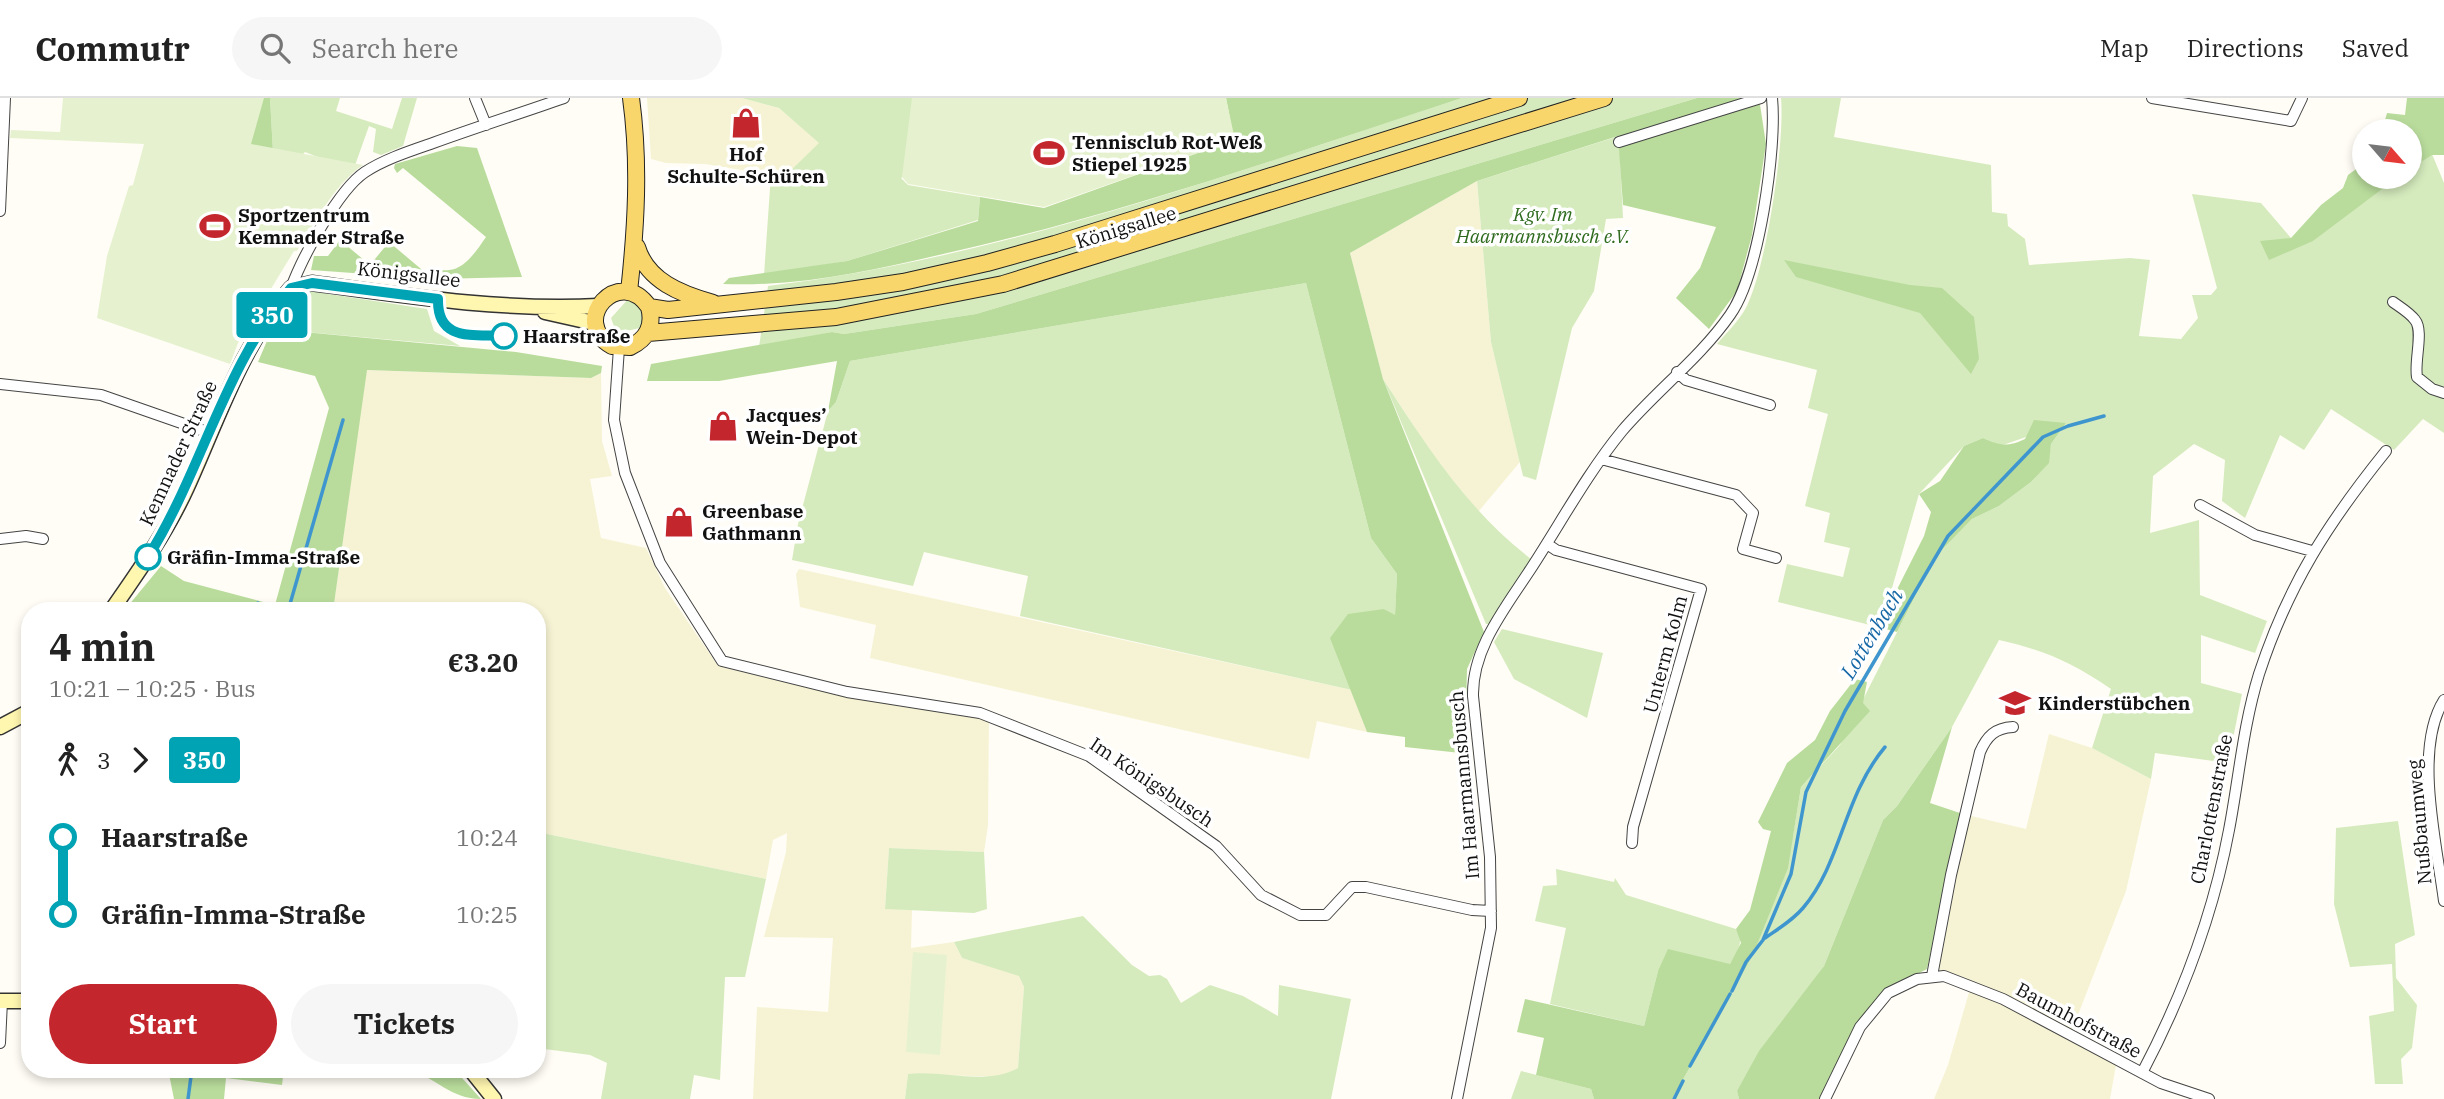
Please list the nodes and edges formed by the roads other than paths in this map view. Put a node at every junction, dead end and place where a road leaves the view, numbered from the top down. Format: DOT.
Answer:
graph roads {
  1 [pos="5,98"];
  2 [pos="475,98"];
  3 [pos="564,98"];
  4 [pos="631,98"];
  5 [pos="1519,98"];
  6 [pos="1604,98"];
  7 [pos="1761,98"];
  8 [pos="1772,98"];
  9 [pos="2152,98"];
  10 [pos="2302,98"];
  11 [pos="486,125"];
  12 [pos="1619,142"];
  13 [pos="636,195"];
  14 [pos="0,211"];
  15 [pos="636,243"];
  16 [pos="291,288"];
  17 [pos="625,292"];
  18 [pos="2393,302"];
  19 [pos="719,304"];
  20 [pos="598,306"];
  21 [pos="523,307"];
  22 [pos="649,307"];
  23 [pos="594,323"];
  24 [pos="648,333"];
  25 [pos="619,348"];
  26 [pos="1677,372"];
  27 [pos="0,384"];
  28 [pos="2444,393"];
  29 [pos="1770,405"];
  30 [pos="210,433"];
  31 [pos="2386,451"];
  32 [pos="1601,459"];
  33 [pos="2200,505"];
  34 [pos="43,538"];
  35 [pos="0,539"];
  36 [pos="1547,544"];
  37 [pos="2312,551"];
  38 [pos="1776,558"];
  39 [pos="117,602"];
  40 [pos="2444,700"];
  41 [pos="21,716"];
  42 [pos="0,727"];
  43 [pos="2012,727"];
  44 [pos="1632,843"];
  45 [pos="2444,901"];
  46 [pos="1491,911"];
  47 [pos="1932,976"];
  48 [pos="1,1001"];
  49 [pos="21,1001"];
  50 [pos="0,1043"];
  51 [pos="2142,1073"];
  52 [pos="478,1078"];
  53 [pos="494,1099"];
  54 [pos="1457,1099"];
  55 [pos="1825,1099"];
  56 [pos="2209,1099"];
  1 -- 14 [label="street"];
  2 -- 11 [label="street"];
  3 -- 11 [label="street, Kemnader Straße"];
  4 -- 13 [label="main road"];
  5 -- 19 [label="main road, Königsallee"];
  6 -- 24 [label="main road, Königsallee"];
  7 -- 12 [label="street"];
  8 -- 26 [label="street, Im Haarmannsbusch"];
  9 -- 10 [label="street"];
  11 -- 16 [label="street, Kemnader Straße"];
  13 -- 15 [label="main road"];
  13 -- 17 [label="main road"];
  15 -- 17 [label="main road"];
  15 -- 19 [label="main road, Königsallee"];
  16 -- 21 [label="main road, Königsallee"];
  16 -- 30 [label="main road, Kemnader Straße"];
  17 -- 20 [label="main road"];
  17 -- 22 [label="main road"];
  18 -- 28 [label="street"];
  19 -- 22 [label="main road, Königsallee"];
  20 -- 21 [label="main road, Königsallee"];
  20 -- 23 [label="main road"];
  21 -- 23 [label="main road, Königsallee"];
  22 -- 24 [label="main road"];
  23 -- 25 [label="main road"];
  24 -- 25 [label="main road, Königsallee"];
  25 -- 46 [label="street, Im Königsbusch"];
  26 -- 29 [label="street"];
  26 -- 32 [label="street, Im Haarmannsbusch"];
  27 -- 30 [label="street"];
  30 -- 39 [label="main road, Kemnader Straße"];
  31 -- 37 [label="street, Charlottenstraße"];
  32 -- 36 [label="street, Im Haarmannsbusch"];
  32 -- 38 [label="street"];
  33 -- 37 [label="street"];
  34 -- 35 [label="street"];
  36 -- 44 [label="street, Unterm Kolm"];
  36 -- 46 [label="street, Im Haarmannsbusch"];
  37 -- 51 [label="street, Charlottenstraße"];
  40 -- 45 [label="street, Nußbaumweg"];
  41 -- 42 [label="main road"];
  43 -- 47 [label="street"];
  46 -- 54 [label="street, Im Haarmannsbusch"];
  47 -- 51 [label="street, Baumhofstraße"];
  47 -- 55 [label="street, Baumhofstraße"];
  48 -- 49 [label="main road"];
  48 -- 50 [label="street"];
  51 -- 56 [label="street, Baumhofstraße"];
  52 -- 53 [label="main road"];
}
